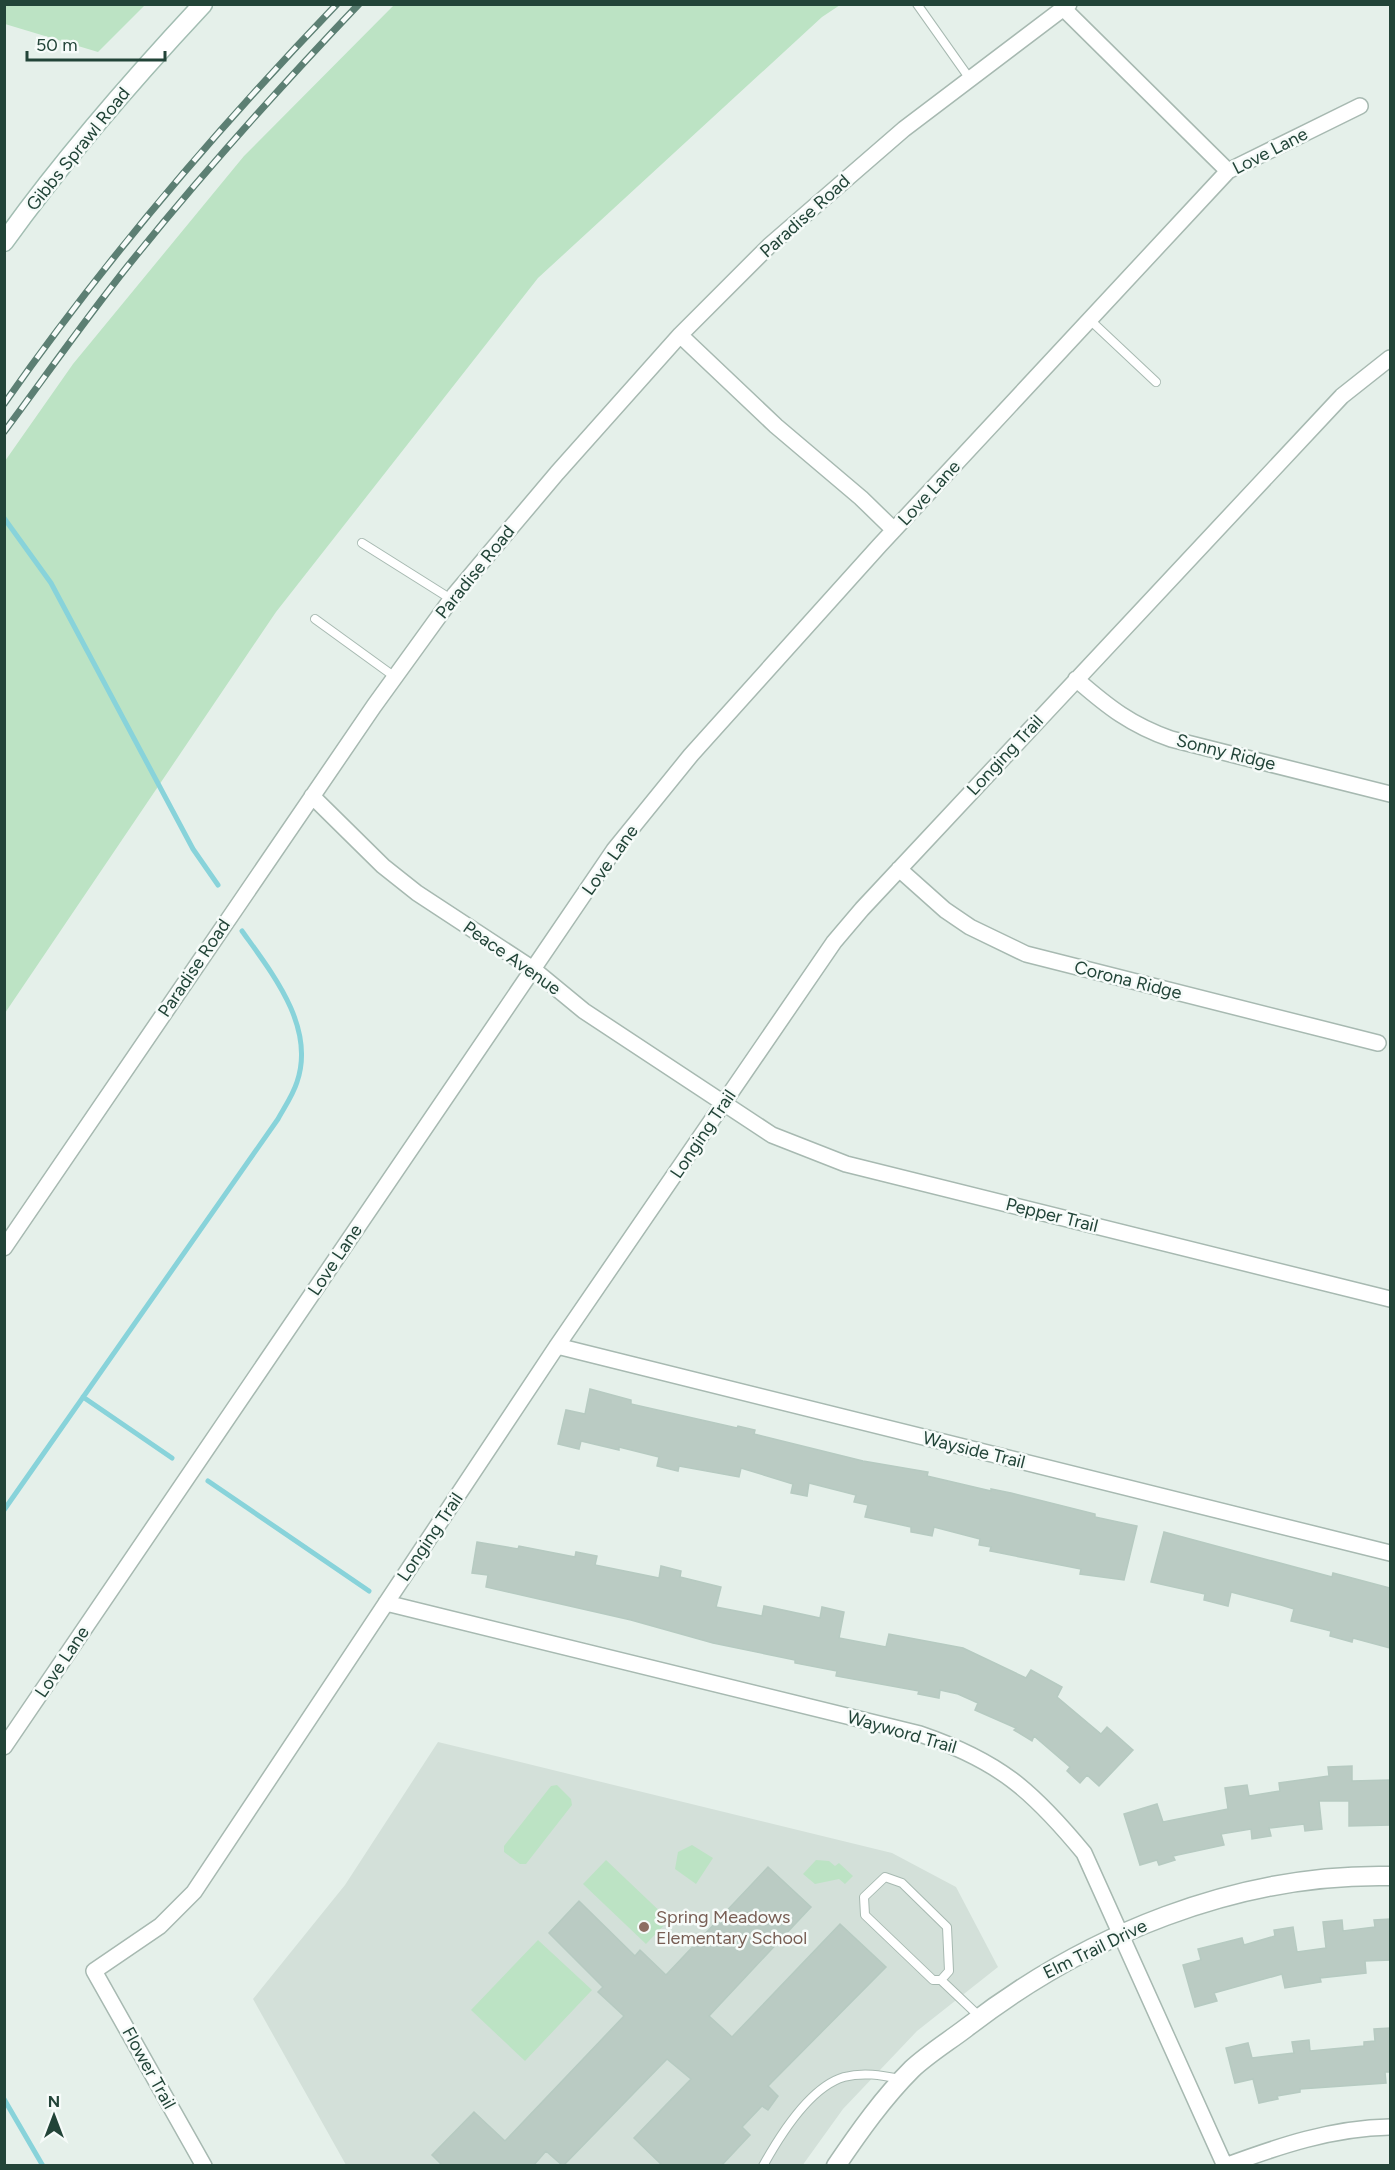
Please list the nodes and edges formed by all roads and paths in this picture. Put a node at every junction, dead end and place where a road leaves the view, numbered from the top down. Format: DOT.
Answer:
graph roads {
  1 [pos="203,4"];
  2 [pos="917,4"];
  3 [pos="1066,6"];
  4 [pos="970,79"];
  5 [pos="1360,106"];
  6 [pos="1228,171"];
  7 [pos="4,242"];
  8 [pos="1090,320"];
  9 [pos="680,335"];
  10 [pos="1390,358"];
  11 [pos="1156,382"];
  12 [pos="894,530"];
  13 [pos="362,543"];
  14 [pos="451,599"];
  15 [pos="315,619"];
  16 [pos="395,677"];
  17 [pos="1076,679"];
  18 [pos="1390,794"];
  19 [pos="312,796"];
  20 [pos="899,869"];
  21 [pos="533,969"];
  22 [pos="1378,1043"];
  23 [pos="724,1104"];
  24 [pos="4,1248"];
  25 [pos="1390,1299"];
  26 [pos="557,1346"];
  27 [pos="1390,1554"];
  28 [pos="386,1603"];
  29 [pos="4,1747"];
  30 [pos="1390,1876"];
  31 [pos="1121,1934"];
  32 [pos="94,1971"];
  33 [pos="941,1980"];
  34 [pos="980,2017"];
  35 [pos="903,2079"];
  36 [pos="1390,2127"];
  37 [pos="204,2166"];
  38 [pos="763,2166"];
  39 [pos="836,2166"];
  40 [pos="1225,2166"];
  1 -- 7 [label="street, Gibbs Sprawl Road"];
  2 -- 4 [label="lane"];
  3 -- 4 [label="street, Paradise Road"];
  3 -- 6 [label="street"];
  4 -- 9 [label="street, Paradise Road"];
  5 -- 6 [label="street, Love Lane"];
  6 -- 8 [label="street, Love Lane"];
  8 -- 11 [label="lane"];
  8 -- 12 [label="street, Love Lane"];
  9 -- 12 [label="street"];
  9 -- 14 [label="street, Paradise Road"];
  10 -- 17 [label="street, Longing Trail"];
  12 -- 21 [label="street, Love Lane"];
  13 -- 14 [label="lane"];
  14 -- 16 [label="street, Paradise Road"];
  15 -- 16 [label="lane"];
  16 -- 19 [label="street, Paradise Road"];
  17 -- 18 [label="street, Sonny Ridge"];
  17 -- 20 [label="street, Longing Trail"];
  19 -- 21 [label="street, Peace Avenue"];
  19 -- 24 [label="street, Paradise Road"];
  20 -- 22 [label="street, Corona Ridge"];
  20 -- 23 [label="street, Longing Trail"];
  21 -- 23 [label="street, Peace Avenue"];
  21 -- 29 [label="street, Love Lane"];
  23 -- 25 [label="street, Pepper Trail"];
  23 -- 26 [label="street, Longing Trail"];
  26 -- 27 [label="street, Wayside Trail"];
  26 -- 28 [label="street, Longing Trail"];
  28 -- 31 [label="street, Wayword Trail"];
  28 -- 32 [label="street, Longing Trail"];
  30 -- 31 [label="street, Elm Trail Drive"];
  31 -- 34 [label="street, Elm Trail Drive"];
  31 -- 40 [label="street, Wayword Trail"];
  32 -- 37 [label="street, Flower Trail"];
  33 -- 33 [label="lane"];
  33 -- 34 [label="lane"];
  34 -- 35 [label="street, Elm Trail Drive"];
  35 -- 38 [label="lane"];
  35 -- 39 [label="street, Elm Trail Drive"];
  36 -- 40 [label="street"];
}
